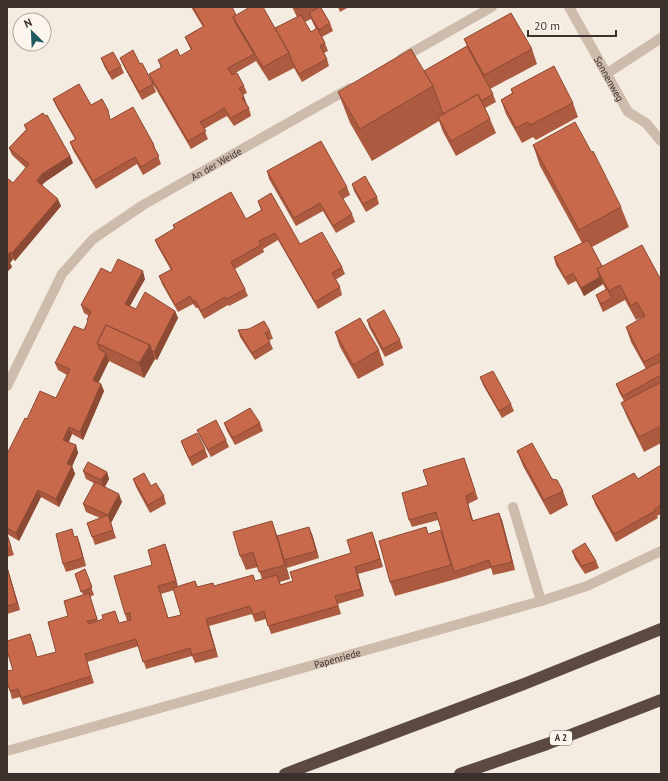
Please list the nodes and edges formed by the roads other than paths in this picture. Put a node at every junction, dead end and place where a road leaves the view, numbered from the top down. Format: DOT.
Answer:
graph roads {
  1 [pos="492,7"];
  2 [pos="568,7"];
  3 [pos="661,38"];
  4 [pos="396,61"];
  5 [pos="606,74"];
  6 [pos="362,81"];
  7 [pos="661,141"];
  8 [pos="7,386"];
  9 [pos="513,507"];
  10 [pos="661,551"];
  11 [pos="541,602"];
  12 [pos="661,629"];
  13 [pos="661,700"];
  14 [pos="7,751"];
  15 [pos="285,774"];
  16 [pos="460,774"];
  1 -- 4 [label="street"];
  2 -- 5 [label="street, Sonnenweg"];
  3 -- 5 [label="street"];
  5 -- 7 [label="street, Sonnenweg"];
  6 -- 8 [label="street, An der Weide"];
  9 -- 11 [label="street"];
  10 -- 11 [label="street, Papenriede"];
  11 -- 14 [label="street, Papenriede"];
  12 -- 15 [label="highway"];
  13 -- 16 [label="highway, A 2"];
}
